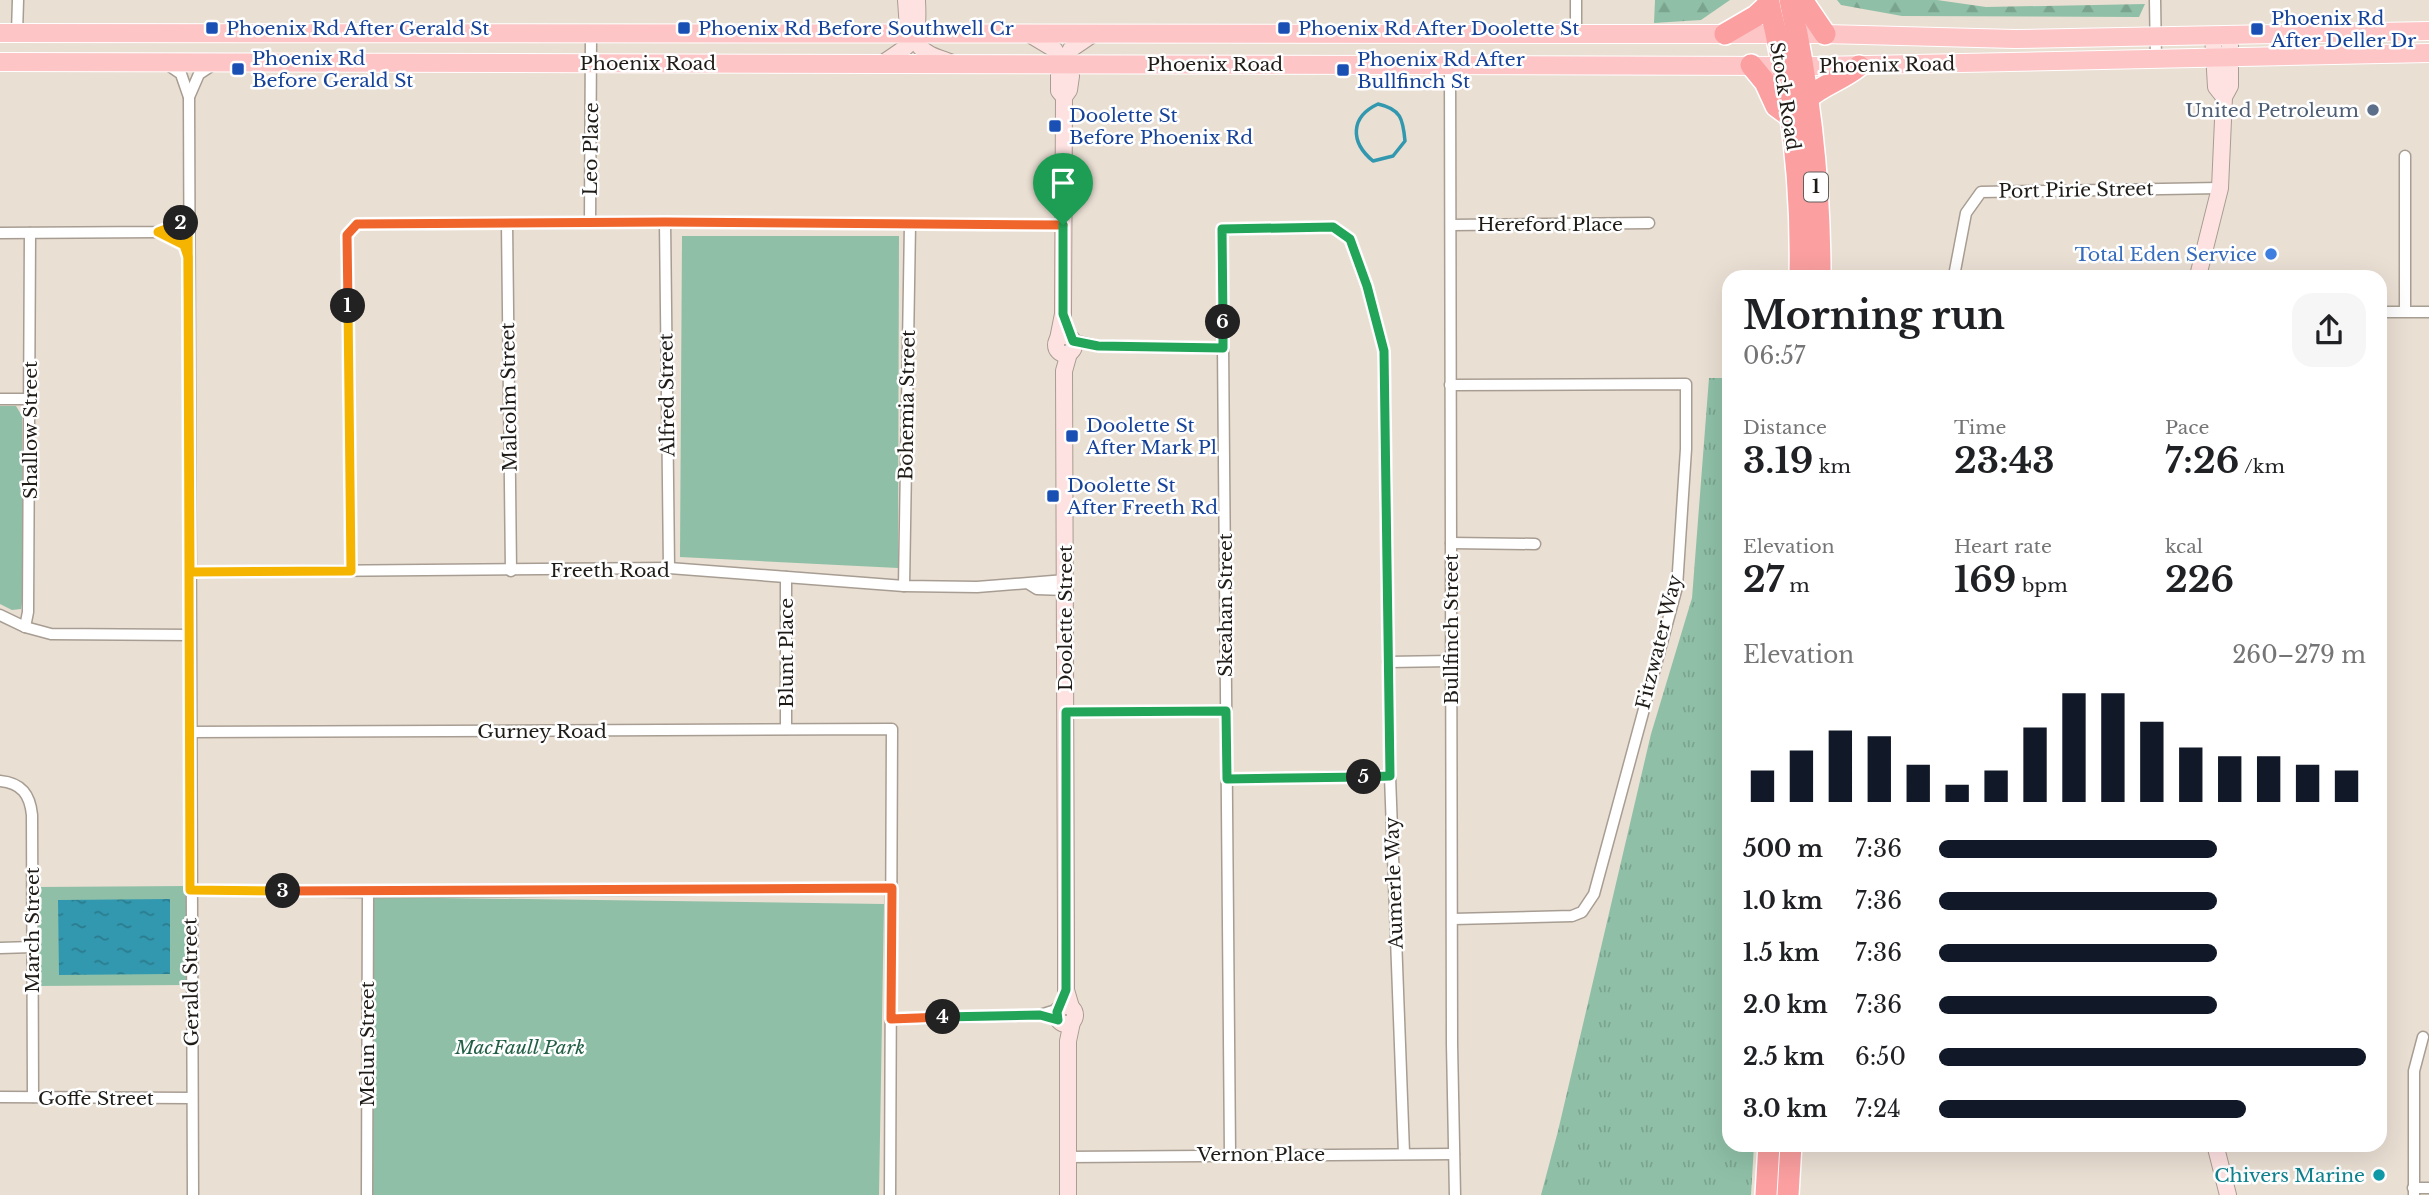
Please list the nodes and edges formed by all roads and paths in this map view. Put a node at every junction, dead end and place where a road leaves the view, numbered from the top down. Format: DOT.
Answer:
graph roads {
  1 [pos="18,0"];
  2 [pos="906,0"];
  3 [pos="917,0"];
  4 [pos="1576,0"];
  5 [pos="1802,0"];
  6 [pos="2155,0"];
  7 [pos="1776,1"];
  8 [pos="2429,31"];
  9 [pos="8,33"];
  10 [pos="591,33"];
  11 [pos="1029,34"];
  12 [pos="1093,34"];
  13 [pos="1576,34"];
  14 [pos="1725,34"];
  15 [pos="1825,34"];
  16 [pos="915,35"];
  17 [pos="1787,35"];
  18 [pos="2222,36"];
  19 [pos="2155,37"];
  20 [pos="2429,53"];
  21 [pos="2223,57"];
  22 [pos="2156,59"];
  23 [pos="0,62"];
  24 [pos="165,63"];
  25 [pos="215,63"];
  26 [pos="592,63"];
  27 [pos="883,63"];
  28 [pos="953,64"];
  29 [pos="1065,64"];
  30 [pos="1450,64"];
  31 [pos="1751,65"];
  32 [pos="1793,65"];
  33 [pos="1859,66"];
  34 [pos="189,97"];
  35 [pos="1808,98"];
  36 [pos="1790,117"];
  37 [pos="2405,156"];
  38 [pos="2220,188"];
  39 [pos="188,216"];
  40 [pos="590,222"];
  41 [pos="665,222"];
  42 [pos="508,223"];
  43 [pos="1649,223"];
  44 [pos="910,224"];
  45 [pos="1063,225"];
  46 [pos="1451,225"];
  47 [pos="158,232"];
  48 [pos="0,233"];
  49 [pos="30,233"];
  50 [pos="1350,239"];
  51 [pos="188,257"];
  52 [pos="1800,270"];
  53 [pos="1820,270"];
  54 [pos="1955,270"];
  55 [pos="2200,270"];
  56 [pos="2387,312"];
  57 [pos="2405,312"];
  58 [pos="2429,312"];
  59 [pos="1067,345"];
  60 [pos="1223,348"];
  61 [pos="1450,385"];
  62 [pos="0,399"];
  63 [pos="29,399"];
  64 [pos="1451,543"];
  65 [pos="1535,544"];
  66 [pos="669,568"];
  67 [pos="511,570"];
  68 [pos="351,571"];
  69 [pos="190,572"];
  70 [pos="786,577"];
  71 [pos="1065,585"];
  72 [pos="904,586"];
  73 [pos="0,615"];
  74 [pos="25,627"];
  75 [pos="190,635"];
  76 [pos="1451,661"];
  77 [pos="1388,662"];
  78 [pos="1226,711"];
  79 [pos="1066,712"];
  80 [pos="786,729"];
  81 [pos="191,732"];
  82 [pos="1390,776"];
  83 [pos="1227,779"];
  84 [pos="0,780"];
  85 [pos="892,888"];
  86 [pos="190,890"];
  87 [pos="368,892"];
  88 [pos="1453,919"];
  89 [pos="33,947"];
  90 [pos="0,948"];
  91 [pos="1064,1015"];
  92 [pos="891,1019"];
  93 [pos="2423,1037"];
  94 [pos="0,1097"];
  95 [pos="33,1097"];
  96 [pos="192,1098"];
  97 [pos="1769,1152"];
  98 [pos="1791,1152"];
  99 [pos="2217,1152"];
  100 [pos="1404,1153"];
  101 [pos="1230,1154"];
  102 [pos="1454,1154"];
  103 [pos="1068,1157"];
  104 [pos="2429,1188"];
  105 [pos="2414,1192"];
  106 [pos="193,1195"];
  107 [pos="367,1195"];
  108 [pos="890,1195"];
  109 [pos="1068,1195"];
  110 [pos="1455,1195"];
  111 [pos="1766,1195"];
  112 [pos="1788,1195"];
  113 [pos="2228,1195"];
  1 -- 9 [label="street"];
  2 -- 16 [label="street"];
  3 -- 16 [label="street"];
  4 -- 13 [label="street"];
  5 -- 15 [label="highway"];
  6 -- 19 [label="street"];
  7 -- 14 [label="highway"];
  7 -- 17 [label="highway, Stock Road / 1"];
  8 -- 18 [label="main road, Phoenix Road"];
  9 -- 10 [label="main road, Phoenix Road"];
  10 -- 16 [label="main road, Phoenix Road"];
  10 -- 26 [label="street, Leo Place"];
  11 -- 12 [label="main road, Phoenix Road"];
  11 -- 16 [label="main road, Phoenix Road"];
  11 -- 29 [label="street"];
  12 -- 13 [label="main road, Phoenix Road"];
  12 -- 29 [label="street"];
  13 -- 14 [label="main road, Phoenix Road"];
  14 -- 17 [label="main road, Phoenix Road"];
  15 -- 17 [label="main road, Phoenix Road"];
  15 -- 19 [label="main road, Phoenix Road"];
  16 -- 27 [label="street"];
  16 -- 28 [label="street"];
  17 -- 32 [label="highway, Stock Road / 1"];
  18 -- 19 [label="main road, Phoenix Road"];
  18 -- 21 [label="street"];
  19 -- 22 [label="street"];
  20 -- 21 [label="main road, Phoenix Road"];
  21 -- 22 [label="main road, Phoenix Road"];
  21 -- 38 [label="street"];
  22 -- 33 [label="main road, Phoenix Road"];
  23 -- 24 [label="main road, Phoenix Road"];
  24 -- 25 [label="main road, Phoenix Road"];
  24 -- 34 [label="street"];
  25 -- 26 [label="main road, Phoenix Road"];
  25 -- 34 [label="street"];
  26 -- 27 [label="main road, Phoenix Road"];
  26 -- 40 [label="street, Leo Place"];
  27 -- 28 [label="main road, Phoenix Road"];
  28 -- 29 [label="main road, Phoenix Road"];
  29 -- 30 [label="main road, Phoenix Road"];
  29 -- 45 [label="street, Doolette Street"];
  30 -- 31 [label="main road, Phoenix Road"];
  30 -- 46 [label="street, Bullfinch Street"];
  31 -- 32 [label="main road, Phoenix Road"];
  31 -- 36 [label="highway"];
  32 -- 33 [label="main road, Phoenix Road"];
  32 -- 35 [label="highway, Stock Road / 1"];
  32 -- 36 [label="highway, Stock Road / 1"];
  33 -- 35 [label="highway"];
  34 -- 39 [label="street, Gerald Street"];
  35 -- 53 [label="highway, Stock Road / 1"];
  36 -- 52 [label="highway, Stock Road / 1"];
  37 -- 57 [label="street"];
  38 -- 54 [label="street, Port Pirie Street"];
  38 -- 55 [label="street"];
  39 -- 47 [label="street"];
  39 -- 51 [label="street, Gerald Street"];
  40 -- 41 [label="street"];
  40 -- 42 [label="street"];
  41 -- 44 [label="street"];
  41 -- 66 [label="street, Alfred Street"];
  42 -- 67 [label="street, Malcolm Street"];
  42 -- 68 [label="street"];
  43 -- 46 [label="street, Hereford Place"];
  44 -- 45 [label="street"];
  44 -- 72 [label="street, Bohemia Street"];
  45 -- 59 [label="street, Doolette Street"];
  46 -- 61 [label="street, Bullfinch Street"];
  47 -- 49 [label="street"];
  47 -- 51 [label="street"];
  48 -- 49 [label="street"];
  49 -- 63 [label="street, Shallow Street"];
  50 -- 60 [label="street, Skeahan Street"];
  50 -- 77 [label="street, Aumerle Way"];
  51 -- 69 [label="street, Gerald Street"];
  56 -- 57 [label="street"];
  57 -- 58 [label="street"];
  59 -- 60 [label="street"];
  59 -- 71 [label="street, Doolette Street"];
  60 -- 78 [label="street, Skeahan Street"];
  61 -- 64 [label="street, Bullfinch Street"];
  61 -- 88 [label="street, Fitzwater Way"];
  62 -- 63 [label="street"];
  63 -- 74 [label="street, Shallow Street"];
  64 -- 65 [label="street"];
  64 -- 76 [label="street, Bullfinch Street"];
  66 -- 67 [label="street, Freeth Road"];
  66 -- 70 [label="street, Freeth Road"];
  67 -- 68 [label="street, Freeth Road"];
  68 -- 69 [label="street, Freeth Road"];
  69 -- 75 [label="street, Gerald Street"];
  70 -- 72 [label="street, Freeth Road"];
  70 -- 80 [label="street, Blunt Place"];
  71 -- 72 [label="street, Freeth Road"];
  71 -- 79 [label="street, Doolette Street"];
  73 -- 74 [label="street"];
  74 -- 75 [label="street"];
  75 -- 81 [label="street, Gerald Street"];
  76 -- 77 [label="street"];
  76 -- 88 [label="street, Bullfinch Street"];
  77 -- 82 [label="street, Aumerle Way"];
  78 -- 79 [label="street"];
  78 -- 83 [label="street, Skeahan Street"];
  79 -- 91 [label="street, Doolette Street"];
  80 -- 81 [label="street, Gurney Road"];
  80 -- 85 [label="street, Gurney Road"];
  81 -- 86 [label="street, Gerald Street"];
  82 -- 83 [label="street"];
  82 -- 100 [label="street, Aumerle Way"];
  83 -- 101 [label="street, Skeahan Street"];
  84 -- 89 [label="street, March Street"];
  85 -- 87 [label="street"];
  85 -- 92 [label="street"];
  86 -- 87 [label="street"];
  86 -- 96 [label="street, Gerald Street"];
  87 -- 107 [label="street, Melun Street"];
  88 -- 102 [label="street, Bullfinch Street"];
  89 -- 90 [label="street"];
  89 -- 95 [label="street, March Street"];
  91 -- 92 [label="street"];
  91 -- 103 [label="street, Doolette Street"];
  92 -- 108 [label="street"];
  93 -- 105 [label="street"];
  94 -- 95 [label="street, Goffe Street"];
  95 -- 96 [label="street, Goffe Street"];
  96 -- 106 [label="street, Gerald Street"];
  97 -- 111 [label="highway"];
  98 -- 112 [label="highway"];
  99 -- 113 [label="street"];
  100 -- 101 [label="street, Vernon Place"];
  100 -- 102 [label="street, Vernon Place"];
  101 -- 103 [label="street, Vernon Place"];
  102 -- 110 [label="street, Bullfinch Street"];
  103 -- 109 [label="street, Doolette Street"];
  104 -- 105 [label="street"];
}
